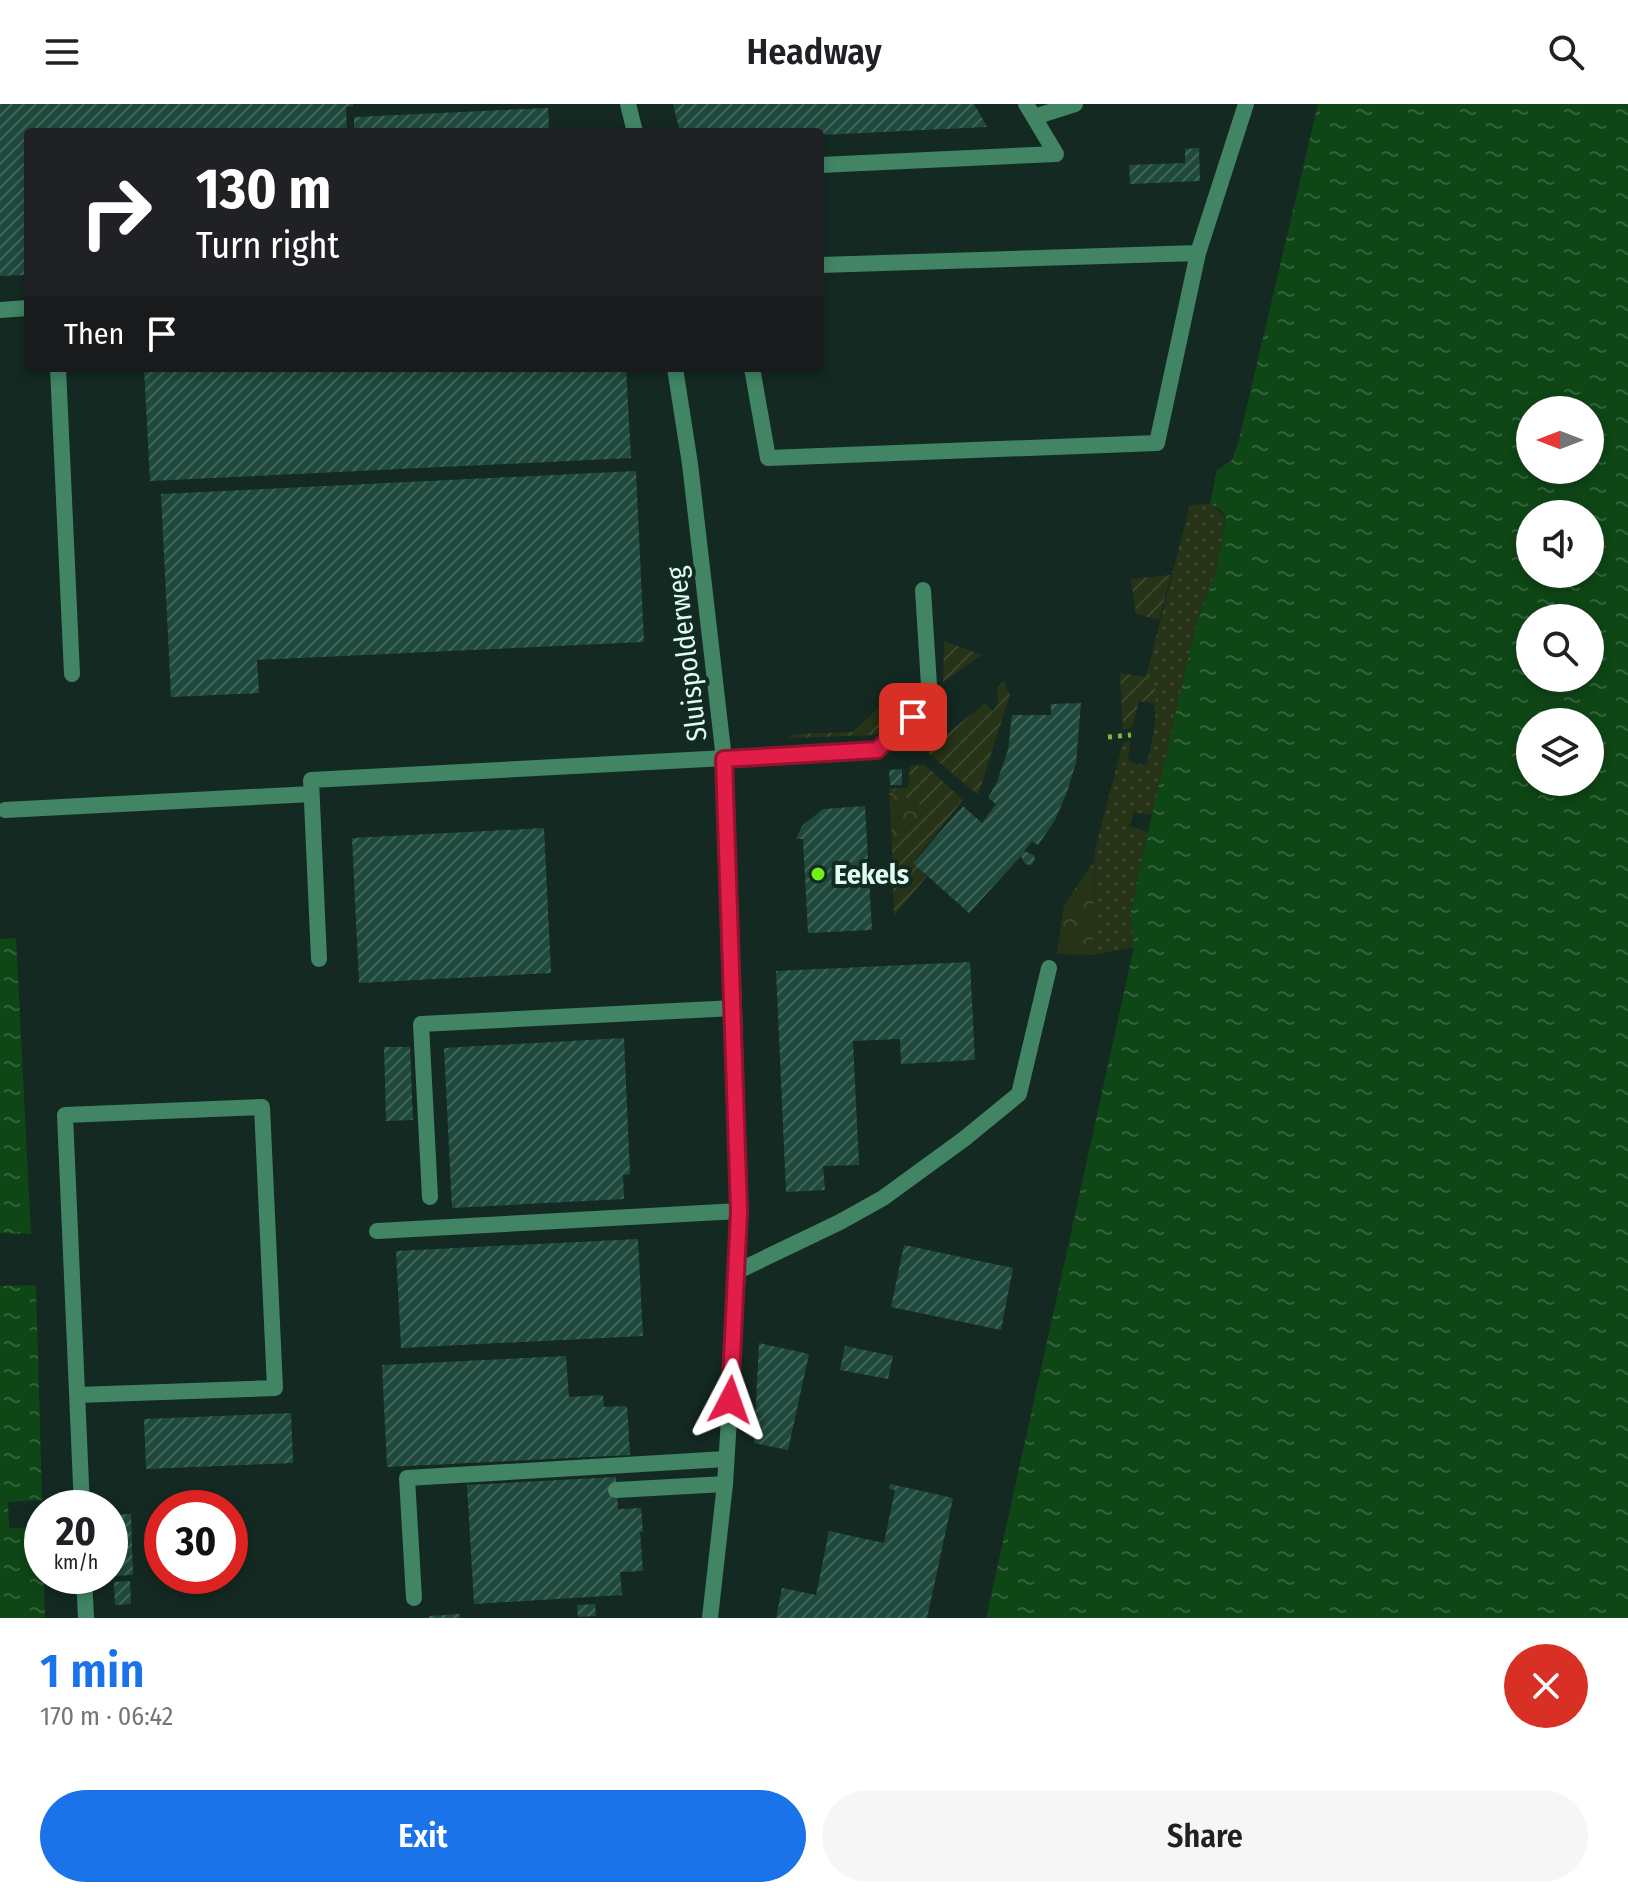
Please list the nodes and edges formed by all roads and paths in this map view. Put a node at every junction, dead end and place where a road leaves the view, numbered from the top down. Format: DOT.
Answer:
graph roads {
  1 [pos="628,104"];
  2 [pos="1075,104"];
  3 [pos="1246,104"];
  4 [pos="1030,110"];
  5 [pos="634,128"];
  6 [pos="824,165"];
  7 [pos="1198,253"];
  8 [pos="824,265"];
  9 [pos="24,308"];
  10 [pos="0,310"];
  11 [pos="58,372"];
  12 [pos="676,372"];
  13 [pos="753,372"];
  14 [pos="923,590"];
  15 [pos="72,674"];
  16 [pos="1131,735"];
  17 [pos="1108,737"];
  18 [pos="724,759"];
  19 [pos="311,794"];
  20 [pos="5,810"];
  21 [pos="319,959"];
  22 [pos="1049,968"];
  23 [pos="734,1008"];
  24 [pos="430,1197"];
  25 [pos="739,1211"];
  26 [pos="377,1231"];
  27 [pos="738,1271"];
  28 [pos="77,1395"];
  29 [pos="726,1459"];
  30 [pos="725,1484"];
  31 [pos="81,1490"];
  32 [pos="616,1490"];
  33 [pos="85,1594"];
  34 [pos="414,1598"];
  35 [pos="86,1618"];
  36 [pos="710,1618"];
  1 -- 5 [label="street"];
  2 -- 4 [label="street"];
  3 -- 7 [label="street"];
  4 -- 6 [label="street"];
  7 -- 8 [label="street"];
  7 -- 13 [label="street"];
  9 -- 10 [label="street"];
  11 -- 15 [label="street"];
  12 -- 18 [label="street, Sluispolderweg"];
  14 -- 18 [label="street"];
  16 -- 17 [label="path"];
  18 -- 19 [label="street"];
  18 -- 23 [label="street, Sluispolderweg"];
  19 -- 20 [label="street"];
  19 -- 21 [label="street"];
  22 -- 27 [label="street"];
  23 -- 24 [label="street"];
  23 -- 25 [label="street, Sluispolderweg"];
  25 -- 26 [label="street"];
  25 -- 27 [label="street, Sluispolderweg"];
  27 -- 29 [label="street, Sluispolderweg"];
  28 -- 28 [label="street"];
  28 -- 31 [label="street"];
  29 -- 30 [label="street, Sluispolderweg"];
  29 -- 34 [label="street"];
  30 -- 32 [label="street"];
  30 -- 36 [label="street, Sluispolderweg"];
  33 -- 35 [label="street"];
}
